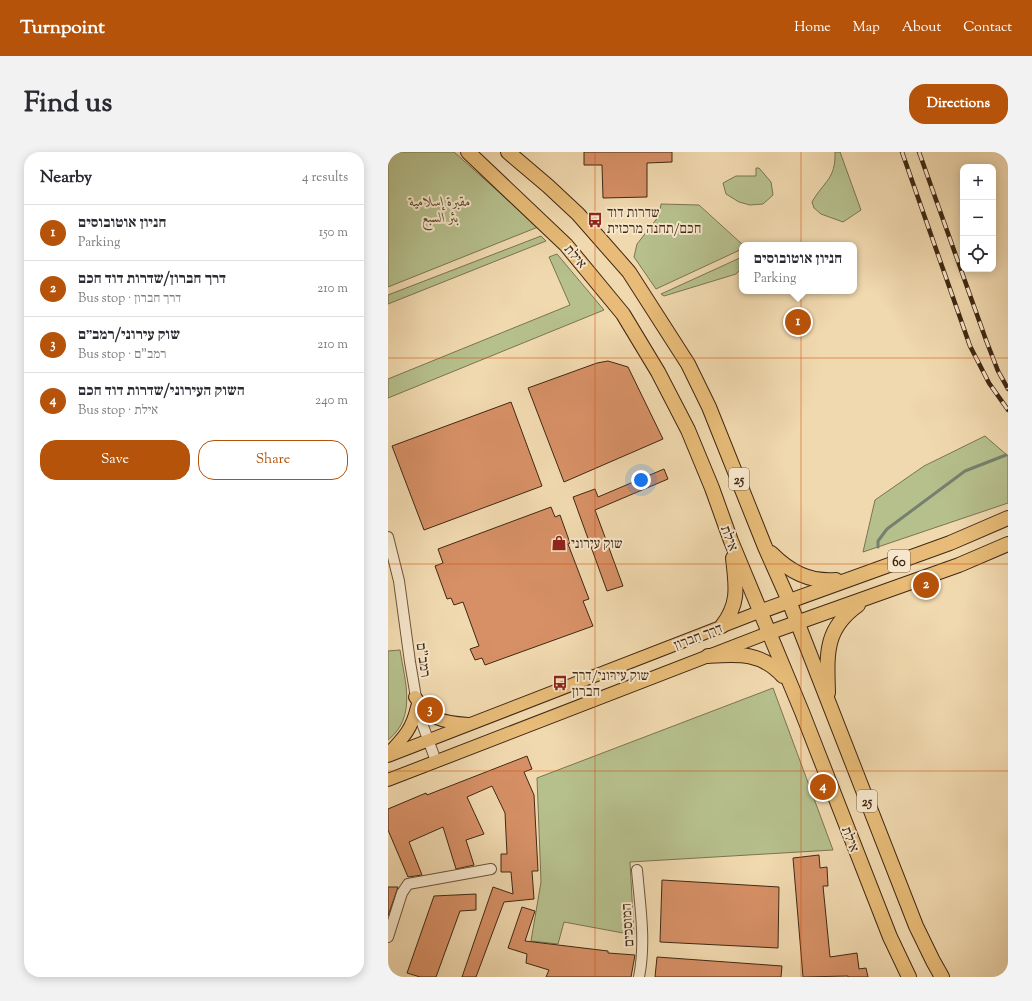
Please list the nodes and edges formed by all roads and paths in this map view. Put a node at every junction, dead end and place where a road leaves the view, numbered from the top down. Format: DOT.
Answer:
graph roads {
  1 [pos="468,152"];
  2 [pos="508,152"];
  3 [pos="1008,518"];
  4 [pos="388,536"];
  5 [pos="731,541"];
  6 [pos="1008,544"];
  7 [pos="765,547"];
  8 [pos="848,579"];
  9 [pos="870,596"];
  10 [pos="789,601"];
  11 [pos="760,612"];
  12 [pos="797,622"];
  13 [pos="722,626"];
  14 [pos="768,633"];
  15 [pos="708,656"];
  16 [pos="793,692"];
  17 [pos="416,702"];
  18 [pos="828,702"];
  19 [pos="471,724"];
  20 [pos="428,741"];
  21 [pos="388,755"];
  22 [pos="436,761"];
  23 [pos="388,780"];
  24 [pos="491,869"];
  25 [pos="637,870"];
  26 [pos="388,937"];
  27 [pos="638,977"];
  28 [pos="909,977"];
  29 [pos="942,977"];
  1 -- 5 [label="highway, אילת / 25"];
  2 -- 7 [label="highway, אילת / 25"];
  3 -- 8 [label="highway, דרך חברון / 60"];
  4 -- 17 [label="street, רמב\"ם"];
  5 -- 11 [label="highway, אילת / 25"];
  5 -- 13 [label="highway"];
  6 -- 9 [label="highway, דרך חברון / 60"];
  7 -- 8 [label="highway"];
  7 -- 10 [label="highway, אילת / 25"];
  8 -- 10 [label="highway, דרך חברון / 60"];
  9 -- 12 [label="highway, דרך חברון / 60"];
  9 -- 18 [label="highway"];
  10 -- 11 [label="highway, דרך חברון / 60"];
  10 -- 12 [label="highway, אילת / 25"];
  11 -- 13 [label="main road, דרך חברון"];
  11 -- 14 [label="highway, אילת / 25"];
  12 -- 14 [label="highway, דרך חברון / 60"];
  12 -- 18 [label="highway, אילת / 25"];
  13 -- 19 [label="main road, דרך חברון"];
  14 -- 15 [label="main road, דרך חברון"];
  14 -- 16 [label="highway, אילת / 25"];
  15 -- 16 [label="highway"];
  15 -- 22 [label="main road, דרך חברון"];
  16 -- 28 [label="highway, אילת / 25"];
  17 -- 19 [label="main road"];
  17 -- 20 [label="street, רמב\"ם"];
  17 -- 21 [label="main road"];
  18 -- 29 [label="highway, אילת / 25"];
  19 -- 20 [label="main road, דרך חברון"];
  20 -- 21 [label="main road, דרך חברון"];
  20 -- 22 [label="street, רמב\"ם"];
  22 -- 23 [label="main road, דרך חברון"];
  24 -- 26 [label="street"];
  25 -- 27 [label="street, המוסכים"];
}
